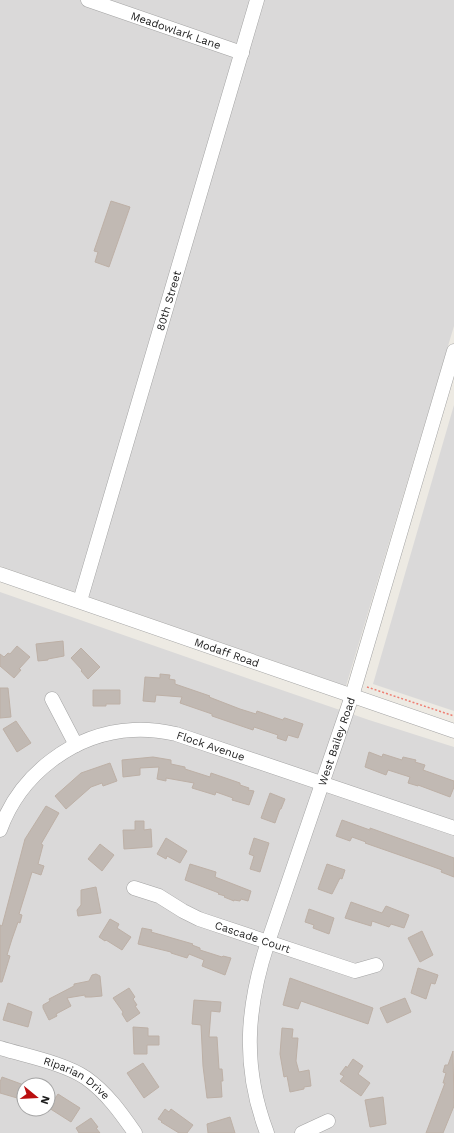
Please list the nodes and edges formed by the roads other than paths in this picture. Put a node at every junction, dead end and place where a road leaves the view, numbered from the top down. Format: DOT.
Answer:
graph roads {
  1 [pos="88,0"];
  2 [pos="257,0"];
  3 [pos="242,53"];
  4 [pos="454,351"];
  5 [pos="0,574"];
  6 [pos="80,601"];
  7 [pos="354,690"];
  8 [pos="52,699"];
  9 [pos="454,731"];
  10 [pos="76,745"];
  11 [pos="322,783"];
  12 [pos="454,828"];
  13 [pos="0,830"];
  14 [pos="134,888"];
  15 [pos="268,942"];
  16 [pos="376,965"];
  17 [pos="0,1048"];
  18 [pos="328,1121"];
  19 [pos="135,1133"];
  20 [pos="267,1133"];
  21 [pos="302,1133"];
  1 -- 3 [label="street, Meadowlark Lane"];
  2 -- 3 [label="street, 80th Street"];
  3 -- 6 [label="street, 80th Street"];
  4 -- 7 [label="street, West Bailey Road"];
  5 -- 6 [label="street, Modaff Road"];
  6 -- 7 [label="street, Modaff Road"];
  7 -- 9 [label="street, Modaff Road"];
  7 -- 11 [label="street, West Bailey Road"];
  8 -- 10 [label="street"];
  10 -- 11 [label="street, Flock Avenue"];
  10 -- 13 [label="street, Flock Avenue"];
  11 -- 12 [label="street, Flock Avenue"];
  11 -- 15 [label="street, West Bailey Road"];
  14 -- 15 [label="street, Cascade Court"];
  15 -- 16 [label="street, Cascade Court"];
  15 -- 20 [label="street, West Bailey Road"];
  17 -- 19 [label="street, Riparian Drive"];
  18 -- 21 [label="street"];
}
